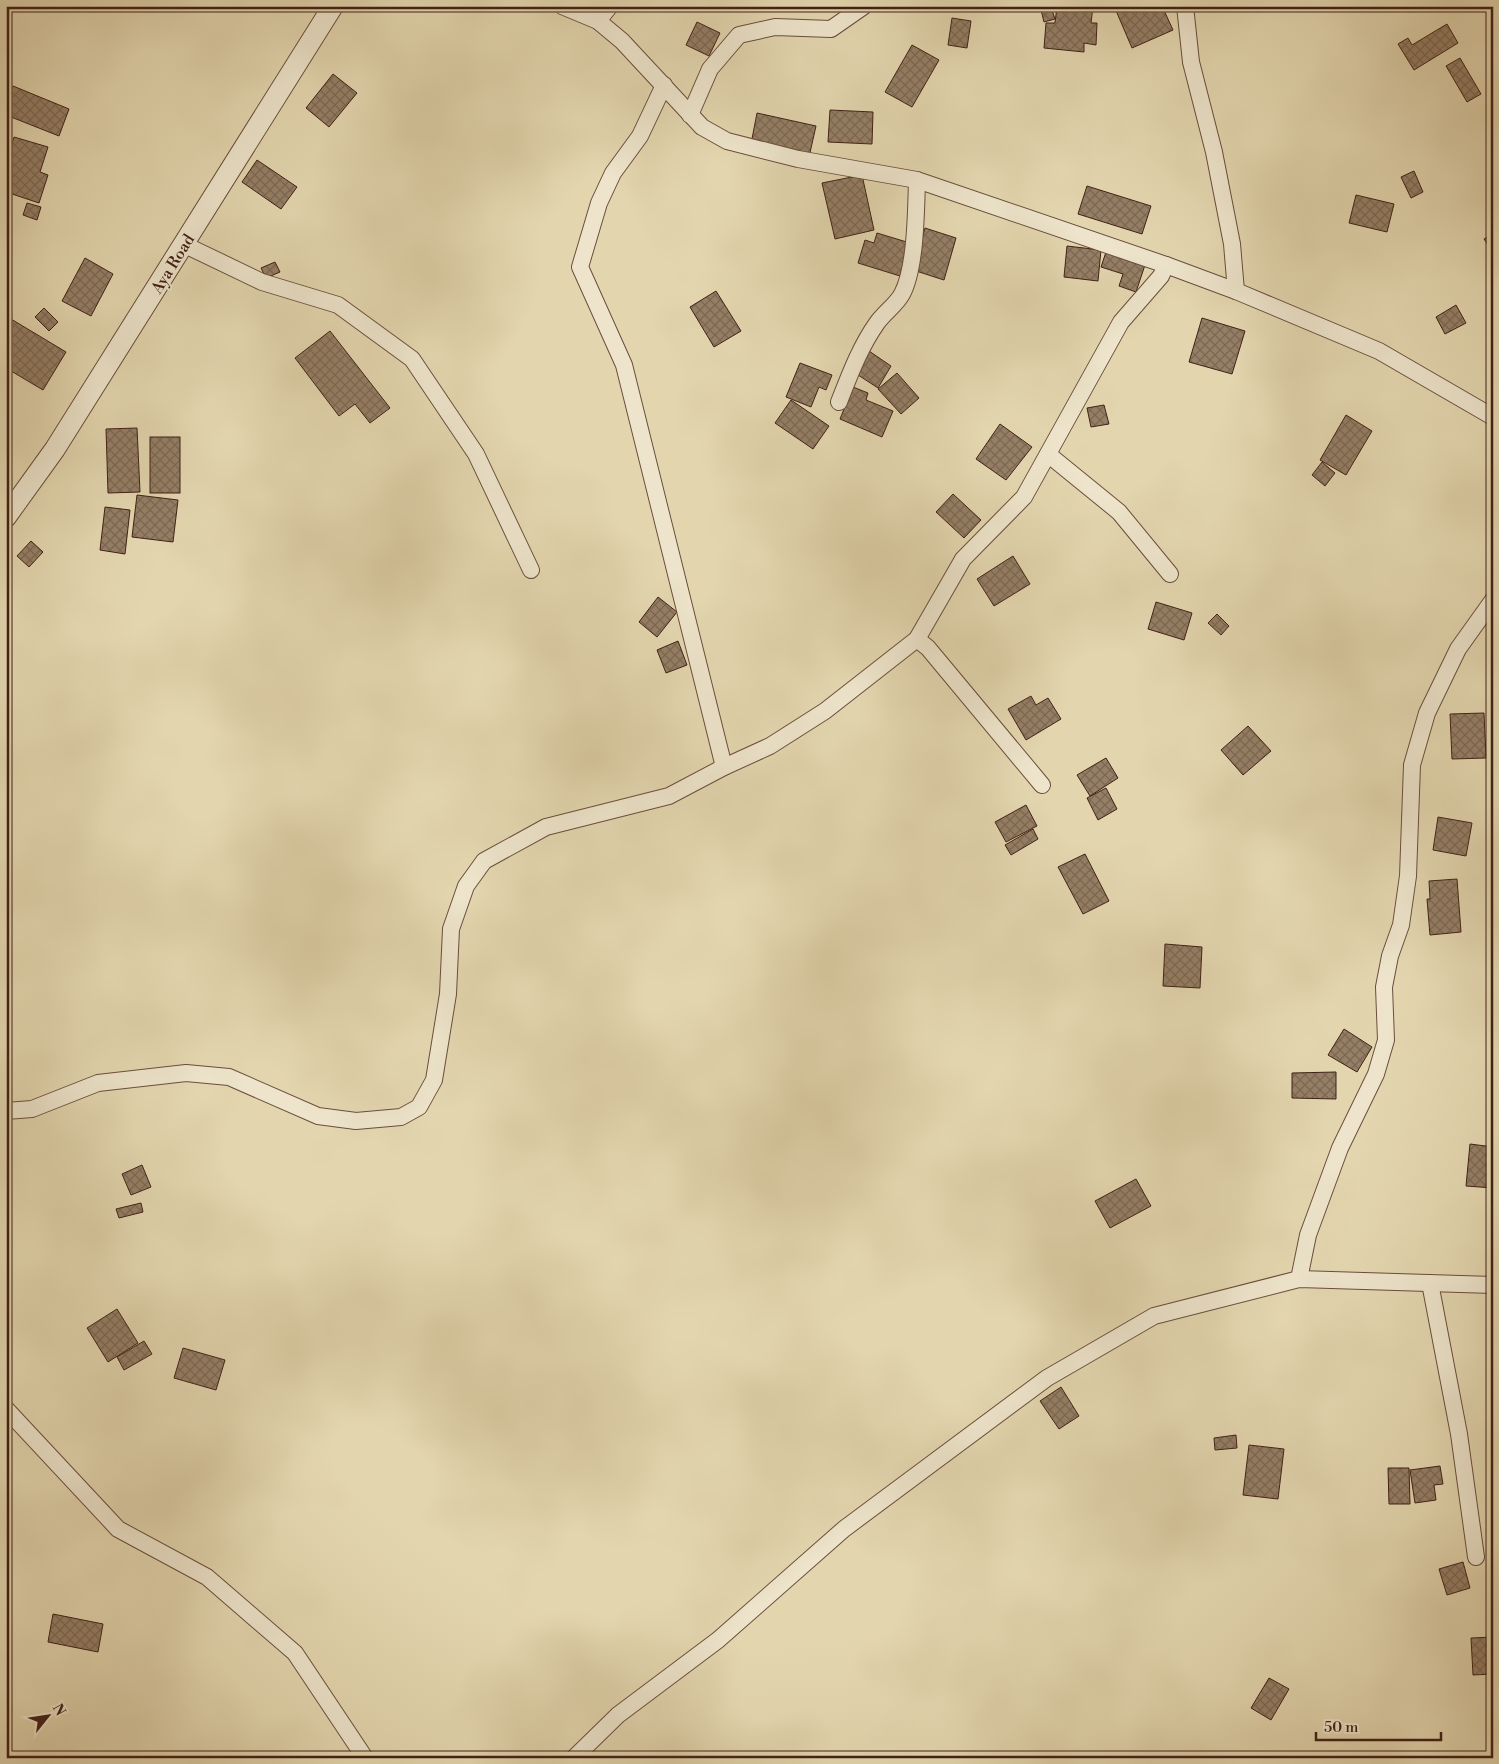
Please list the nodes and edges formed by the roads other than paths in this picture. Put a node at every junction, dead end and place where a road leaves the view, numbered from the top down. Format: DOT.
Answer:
graph roads {
  1 [pos="333,6"];
  2 [pos="562,6"];
  3 [pos="610,6"];
  4 [pos="864,6"];
  5 [pos="1185,6"];
  6 [pos="598,22"];
  7 [pos="664,84"];
  8 [pos="690,115"];
  9 [pos="917,180"];
  10 [pos="185,245"];
  11 [pos="1166,265"];
  12 [pos="1236,291"];
  13 [pos="839,402"];
  14 [pos="1493,417"];
  15 [pos="1049,454"];
  16 [pos="6,517"];
  17 [pos="531,570"];
  18 [pos="1170,574"];
  19 [pos="1493,600"];
  20 [pos="916,639"];
  21 [pos="724,767"];
  22 [pos="1042,785"];
  23 [pos="6,1111"];
  24 [pos="1299,1279"];
  25 [pos="1430,1283"];
  26 [pos="1493,1286"];
  27 [pos="6,1410"];
  28 [pos="1476,1557"];
  29 [pos="365,1758"];
  30 [pos="574,1758"];
  1 -- 10 [label="street, Aya Road"];
  2 -- 6 [label="street"];
  3 -- 6 [label="street"];
  4 -- 8 [label="street"];
  5 -- 12 [label="street"];
  6 -- 7 [label="street"];
  7 -- 8 [label="street"];
  7 -- 21 [label="street"];
  8 -- 9 [label="street"];
  9 -- 11 [label="street"];
  9 -- 13 [label="street"];
  10 -- 16 [label="street, Aya Road"];
  10 -- 17 [label="street"];
  11 -- 12 [label="street"];
  11 -- 15 [label="street"];
  12 -- 14 [label="street"];
  15 -- 18 [label="street"];
  15 -- 20 [label="street"];
  19 -- 24 [label="street"];
  20 -- 21 [label="street"];
  20 -- 22 [label="street"];
  21 -- 23 [label="street"];
  24 -- 25 [label="street"];
  24 -- 30 [label="street"];
  25 -- 26 [label="street"];
  25 -- 28 [label="street"];
  27 -- 29 [label="street"];
}
